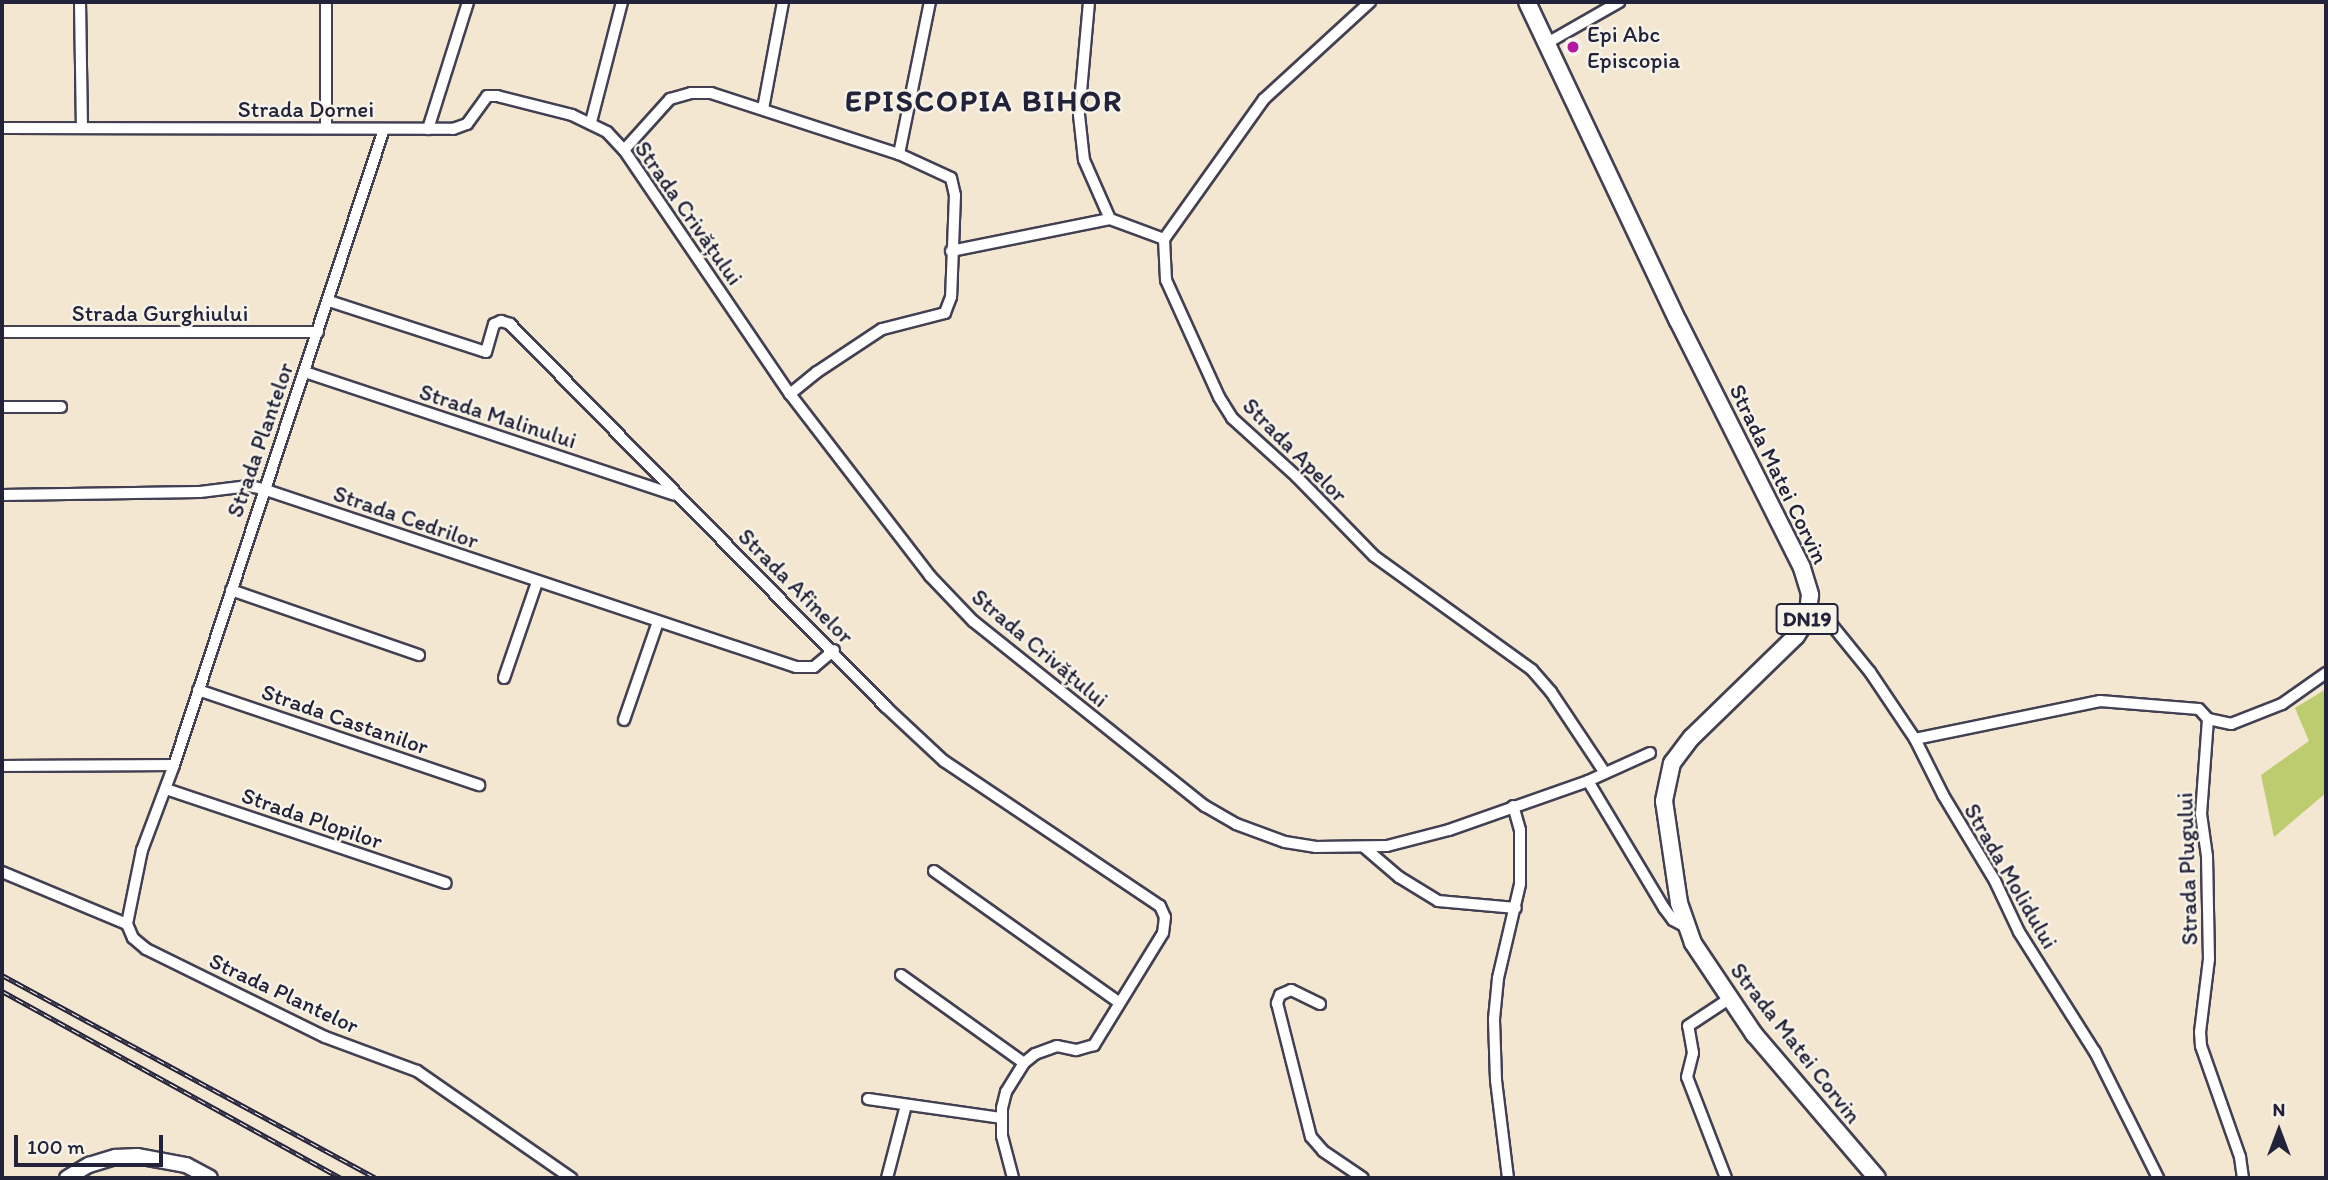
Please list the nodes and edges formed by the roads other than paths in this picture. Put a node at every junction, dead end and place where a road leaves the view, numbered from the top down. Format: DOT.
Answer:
graph roads {
  1 [pos="80,2"];
  2 [pos="326,2"];
  3 [pos="468,2"];
  4 [pos="622,2"];
  5 [pos="783,2"];
  6 [pos="930,2"];
  7 [pos="1090,2"];
  8 [pos="1370,2"];
  9 [pos="1527,2"];
  10 [pos="1619,2"];
  11 [pos="1549,42"];
  12 [pos="763,109"];
  13 [pos="591,122"];
  14 [pos="2,128"];
  15 [pos="82,128"];
  16 [pos="326,128"];
  17 [pos="384,129"];
  18 [pos="428,129"];
  19 [pos="624,150"];
  20 [pos="899,155"];
  21 [pos="1110,219"];
  22 [pos="1164,239"];
  23 [pos="951,251"];
  24 [pos="329,301"];
  25 [pos="2,332"];
  26 [pos="318,332"];
  27 [pos="305,372"];
  28 [pos="790,394"];
  29 [pos="2,407"];
  30 [pos="61,407"];
  31 [pos="263,489"];
  32 [pos="2,495"];
  33 [pos="678,496"];
  34 [pos="537,582"];
  35 [pos="230,590"];
  36 [pos="1810,606"];
  37 [pos="659,622"];
  38 [pos="834,650"];
  39 [pos="419,655"];
  40 [pos="2326,673"];
  41 [pos="504,678"];
  42 [pos="198,690"];
  43 [pos="624,719"];
  44 [pos="2208,719"];
  45 [pos="1915,739"];
  46 [pos="1650,754"];
  47 [pos="174,765"];
  48 [pos="2,766"];
  49 [pos="1605,773"];
  50 [pos="1588,781"];
  51 [pos="479,785"];
  52 [pos="166,789"];
  53 [pos="1513,806"];
  54 [pos="1365,848"];
  55 [pos="934,871"];
  56 [pos="2,872"];
  57 [pos="446,883"];
  58 [pos="1516,908"];
  59 [pos="127,924"];
  60 [pos="1686,927"];
  61 [pos="901,975"];
  62 [pos="1729,999"];
  63 [pos="1118,1002"];
  64 [pos="1321,1004"];
  65 [pos="1024,1063"];
  66 [pos="868,1099"];
  67 [pos="906,1105"];
  68 [pos="1001,1118"];
  69 [pos="67,1178"];
  70 [pos="210,1178"];
  71 [pos="571,1178"];
  72 [pos="887,1178"];
  73 [pos="1013,1178"];
  74 [pos="1363,1178"];
  75 [pos="1508,1178"];
  76 [pos="1726,1178"];
  77 [pos="1877,1178"];
  78 [pos="2158,1178"];
  79 [pos="2243,1178"];
  1 -- 15 [label="street"];
  2 -- 16 [label="street"];
  3 -- 18 [label="street"];
  4 -- 13 [label="street"];
  5 -- 12 [label="street"];
  6 -- 20 [label="street"];
  7 -- 21 [label="street"];
  8 -- 22 [label="street"];
  9 -- 11 [label="main road, Strada Matei Corvin / DN19"];
  10 -- 11 [label="street"];
  11 -- 36 [label="main road, Strada Matei Corvin / DN19"];
  12 -- 19 [label="street"];
  12 -- 20 [label="street"];
  13 -- 18 [label="street, Strada Dornei"];
  13 -- 19 [label="street, Strada Crivățului"];
  14 -- 15 [label="street, Strada Dornei"];
  15 -- 16 [label="street, Strada Dornei"];
  16 -- 17 [label="street, Strada Dornei"];
  17 -- 18 [label="street, Strada Dornei"];
  17 -- 24 [label="street, Strada Plantelor"];
  19 -- 28 [label="street, Strada Crivățului"];
  20 -- 23 [label="street"];
  21 -- 22 [label="street"];
  21 -- 23 [label="street"];
  22 -- 49 [label="street, Strada Apelor"];
  23 -- 28 [label="street"];
  24 -- 26 [label="street, Strada Plantelor"];
  24 -- 33 [label="street, Strada Afinelor"];
  25 -- 26 [label="street, Strada Gurghiului"];
  26 -- 27 [label="street, Strada Plantelor"];
  27 -- 31 [label="street, Strada Plantelor"];
  27 -- 33 [label="street, Strada Malinului"];
  28 -- 54 [label="street, Strada Crivățului"];
  29 -- 30 [label="street"];
  31 -- 32 [label="street, Strada Cedrilor"];
  31 -- 34 [label="street, Strada Cedrilor"];
  31 -- 35 [label="street, Strada Plantelor"];
  33 -- 38 [label="street, Strada Afinelor"];
  34 -- 37 [label="street, Strada Cedrilor"];
  34 -- 41 [label="street"];
  35 -- 39 [label="street"];
  35 -- 42 [label="street, Strada Plantelor"];
  36 -- 45 [label="street, Strada Molidului"];
  36 -- 60 [label="main road, Strada Matei Corvin / DN19"];
  37 -- 38 [label="street, Strada Cedrilor"];
  37 -- 43 [label="street"];
  38 -- 63 [label="street, Strada Afinelor"];
  40 -- 44 [label="street"];
  42 -- 47 [label="street, Strada Plantelor"];
  42 -- 51 [label="street, Strada Castanilor"];
  44 -- 45 [label="street"];
  44 -- 79 [label="street, Strada Plugului"];
  45 -- 78 [label="street, Strada Molidului"];
  46 -- 49 [label="street, Strada Crivățului"];
  47 -- 48 [label="street"];
  47 -- 52 [label="street, Strada Plantelor"];
  49 -- 50 [label="street, Strada Crivățului"];
  50 -- 53 [label="street, Strada Crivățului"];
  50 -- 60 [label="street"];
  52 -- 57 [label="street, Strada Plopilor"];
  52 -- 59 [label="street, Strada Plantelor"];
  53 -- 54 [label="street, Strada Crivățului"];
  53 -- 58 [label="street"];
  54 -- 58 [label="street"];
  55 -- 63 [label="street"];
  56 -- 59 [label="street"];
  58 -- 75 [label="street"];
  59 -- 71 [label="street, Strada Plantelor"];
  60 -- 62 [label="main road, Strada Matei Corvin / DN19"];
  61 -- 65 [label="street"];
  62 -- 76 [label="street"];
  62 -- 77 [label="main road, Strada Matei Corvin / DN19"];
  63 -- 65 [label="street, Strada Afinelor"];
  64 -- 74 [label="street"];
  65 -- 68 [label="street, Strada Afinelor"];
  66 -- 67 [label="street"];
  67 -- 68 [label="street"];
  67 -- 72 [label="street"];
  68 -- 73 [label="street, Strada Afinelor"];
  69 -- 70 [label="street"];
}
